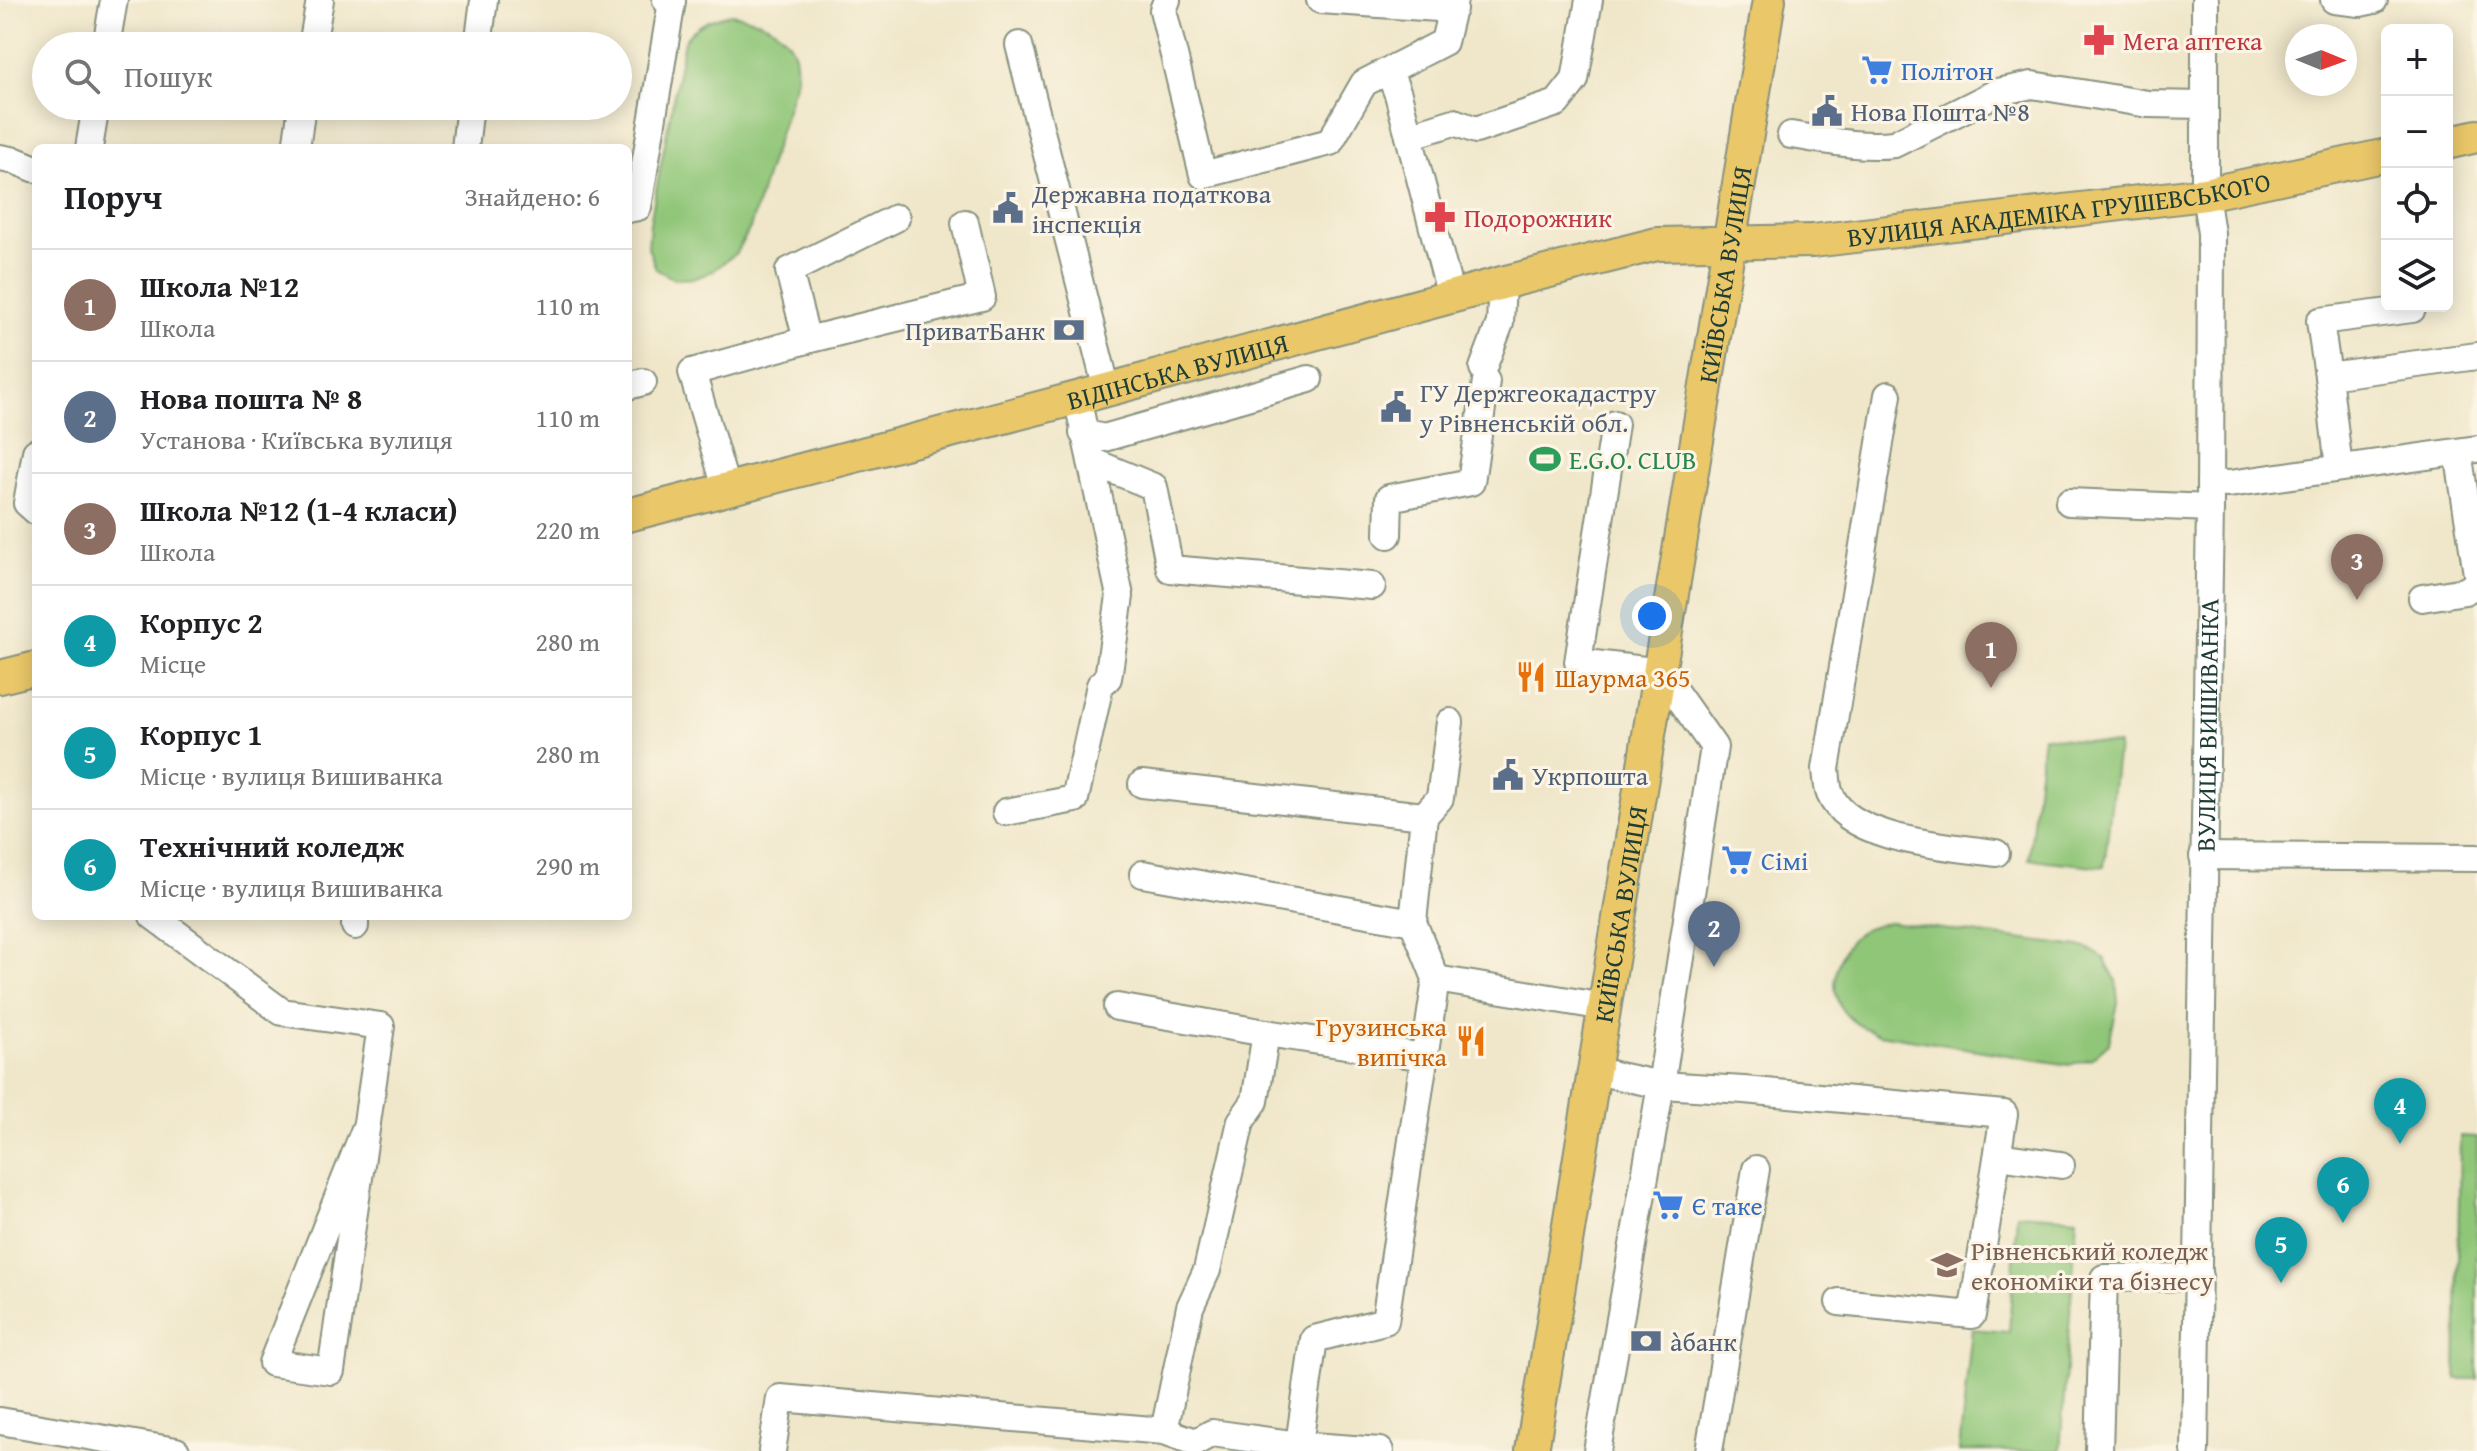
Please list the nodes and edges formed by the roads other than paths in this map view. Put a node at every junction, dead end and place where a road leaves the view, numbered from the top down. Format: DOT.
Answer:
graph roads {
  1 [pos="114,0"];
  2 [pos="320,0"];
  3 [pos="484,0"];
  4 [pos="666,0"];
  5 [pos="1167,0"];
  6 [pos="1320,0"];
  7 [pos="1589,0"];
  8 [pos="1769,0"];
  9 [pos="2205,0"];
  10 [pos="2334,0"];
  11 [pos="2374,0"];
  12 [pos="1453,5"];
  13 [pos="108,32"];
  14 [pos="314,32"];
  15 [pos="480,32"];
  16 [pos="1019,45"];
  17 [pos="1389,72"];
  18 [pos="2205,105"];
  19 [pos="94,120"];
  20 [pos="300,120"];
  21 [pos="468,120"];
  22 [pos="1791,135"];
  23 [pos="1409,136"];
  24 [pos="2477,136"];
  25 [pos="2453,142"];
  26 [pos="90,144"];
  27 [pos="297,144"];
  28 [pos="465,144"];
  29 [pos="2381,156"];
  30 [pos="0,158"];
  31 [pos="32,167"];
  32 [pos="2205,194"];
  33 [pos="632,208"];
  34 [pos="896,218"];
  35 [pos="965,223"];
  36 [pos="1729,243"];
  37 [pos="1502,283"];
  38 [pos="1451,297"];
  39 [pos="2389,312"];
  40 [pos="807,340"];
  41 [pos="2477,356"];
  42 [pos="2328,376"];
  43 [pos="1309,379"];
  44 [pos="1092,394"];
  45 [pos="1888,395"];
  46 [pos="1615,424"];
  47 [pos="1083,433"];
  48 [pos="2468,450"];
  49 [pos="1091,461"];
  50 [pos="2339,468"];
  51 [pos="32,475"];
  52 [pos="726,488"];
  53 [pos="2210,496"];
  54 [pos="2069,502"];
  55 [pos="32,507"];
  56 [pos="632,514"];
  57 [pos="1388,535"];
  58 [pos="2477,574"];
  59 [pos="2477,584"];
  60 [pos="1372,586"];
  61 [pos="2422,598"];
  62 [pos="32,669"];
  63 [pos="1661,672"];
  64 [pos="0,677"];
  65 [pos="1450,722"];
  66 [pos="1142,784"];
  67 [pos="1006,812"];
  68 [pos="1424,816"];
  69 [pos="1996,853"];
  70 [pos="2203,856"];
  71 [pos="2477,858"];
  72 [pos="1143,874"];
  73 [pos="158,920"];
  74 [pos="1413,922"];
  75 [pos="1436,979"];
  76 [pos="1117,1007"];
  77 [pos="1605,1007"];
  78 [pos="1266,1033"];
  79 [pos="1425,1057"];
  80 [pos="1595,1071"];
  81 [pos="1661,1085"];
  82 [pos="367,1124"];
  83 [pos="1998,1156"];
  84 [pos="2061,1165"];
  85 [pos="1756,1169"];
  86 [pos="2199,1277"];
  87 [pos="1839,1302"];
  88 [pos="0,1421"];
  89 [pos="1164,1431"];
  90 [pos="1195,1447"];
  91 [pos="1298,1448"];
  92 [pos="176,1451"];
  93 [pos="772,1451"];
  94 [pos="1380,1451"];
  95 [pos="1532,1451"];
  96 [pos="1597,1451"];
  97 [pos="1709,1451"];
  98 [pos="2099,1451"];
  99 [pos="2195,1451"];
  1 -- 13 [label="street"];
  2 -- 14 [label="street"];
  3 -- 15 [label="street"];
  4 -- 33 [label="street"];
  5 -- 17 [label="street"];
  6 -- 12 [label="street"];
  7 -- 23 [label="street"];
  8 -- 36 [label="main road, КИЇВСЬКА ВУЛИЦЯ"];
  9 -- 18 [label="street, ВУЛИЦЯ ВИШИВАНКА"];
  10 -- 11 [label="street"];
  12 -- 17 [label="street"];
  16 -- 44 [label="street"];
  17 -- 23 [label="street"];
  18 -- 22 [label="street"];
  18 -- 32 [label="street, ВУЛИЦЯ ВИШИВАНКА"];
  19 -- 26 [label="street"];
  20 -- 27 [label="street"];
  21 -- 28 [label="street"];
  23 -- 38 [label="street"];
  24 -- 25 [label="main road"];
  29 -- 32 [label="main road, ВУЛИЦЯ АКАДЕМІКА ГРУШЕВСЬКОГО"];
  30 -- 31 [label="street"];
  32 -- 36 [label="main road, ВУЛИЦЯ АКАДЕМІКА ГРУШЕВСЬКОГО"];
  32 -- 53 [label="street, ВУЛИЦЯ ВИШИВАНКА"];
  34 -- 40 [label="street"];
  35 -- 40 [label="street"];
  36 -- 37 [label="main road, ВІДІНСЬКА ВУЛИЦЯ"];
  36 -- 63 [label="main road, КИЇВСЬКА ВУЛИЦЯ"];
  37 -- 38 [label="main road, ВІДІНСЬКА ВУЛИЦЯ"];
  37 -- 57 [label="street"];
  38 -- 44 [label="main road, ВІДІНСЬКА ВУЛИЦЯ"];
  39 -- 42 [label="street"];
  40 -- 52 [label="street"];
  41 -- 42 [label="street"];
  42 -- 50 [label="street"];
  43 -- 47 [label="street"];
  44 -- 47 [label="street"];
  44 -- 52 [label="main road, ВІДІНСЬКА ВУЛИЦЯ"];
  45 -- 69 [label="street"];
  46 -- 63 [label="street"];
  47 -- 49 [label="street"];
  48 -- 50 [label="street"];
  48 -- 58 [label="street"];
  49 -- 60 [label="street"];
  49 -- 67 [label="street"];
  50 -- 53 [label="street"];
  51 -- 55 [label="street"];
  52 -- 56 [label="main road, ВІДІНСЬКА ВУЛИЦЯ"];
  53 -- 54 [label="street"];
  53 -- 70 [label="street, ВУЛИЦЯ ВИШИВАНКА"];
  59 -- 61 [label="street"];
  62 -- 64 [label="main road"];
  63 -- 77 [label="main road, КИЇВСЬКА ВУЛИЦЯ"];
  63 -- 81 [label="street"];
  65 -- 68 [label="street"];
  66 -- 68 [label="street"];
  68 -- 74 [label="street"];
  70 -- 71 [label="street"];
  70 -- 86 [label="street, ВУЛИЦЯ ВИШИВАНКА"];
  72 -- 74 [label="street"];
  73 -- 82 [label="street"];
  74 -- 75 [label="street"];
  75 -- 77 [label="street"];
  75 -- 79 [label="street"];
  76 -- 78 [label="street"];
  77 -- 80 [label="main road, КИЇВСЬКА ВУЛИЦЯ"];
  78 -- 79 [label="street"];
  78 -- 89 [label="street"];
  79 -- 91 [label="street"];
  80 -- 81 [label="street"];
  80 -- 95 [label="main road, КИЇВСЬКА ВУЛИЦЯ"];
  81 -- 83 [label="street"];
  81 -- 96 [label="street"];
  82 -- 82 [label="street"];
  83 -- 84 [label="street"];
  83 -- 87 [label="street"];
  85 -- 97 [label="street"];
  86 -- 98 [label="street"];
  86 -- 99 [label="street, ВУЛИЦЯ ВИШИВАНКА"];
  88 -- 92 [label="street"];
  89 -- 90 [label="street"];
  89 -- 93 [label="street"];
  90 -- 91 [label="street"];
  91 -- 94 [label="street"];
}
